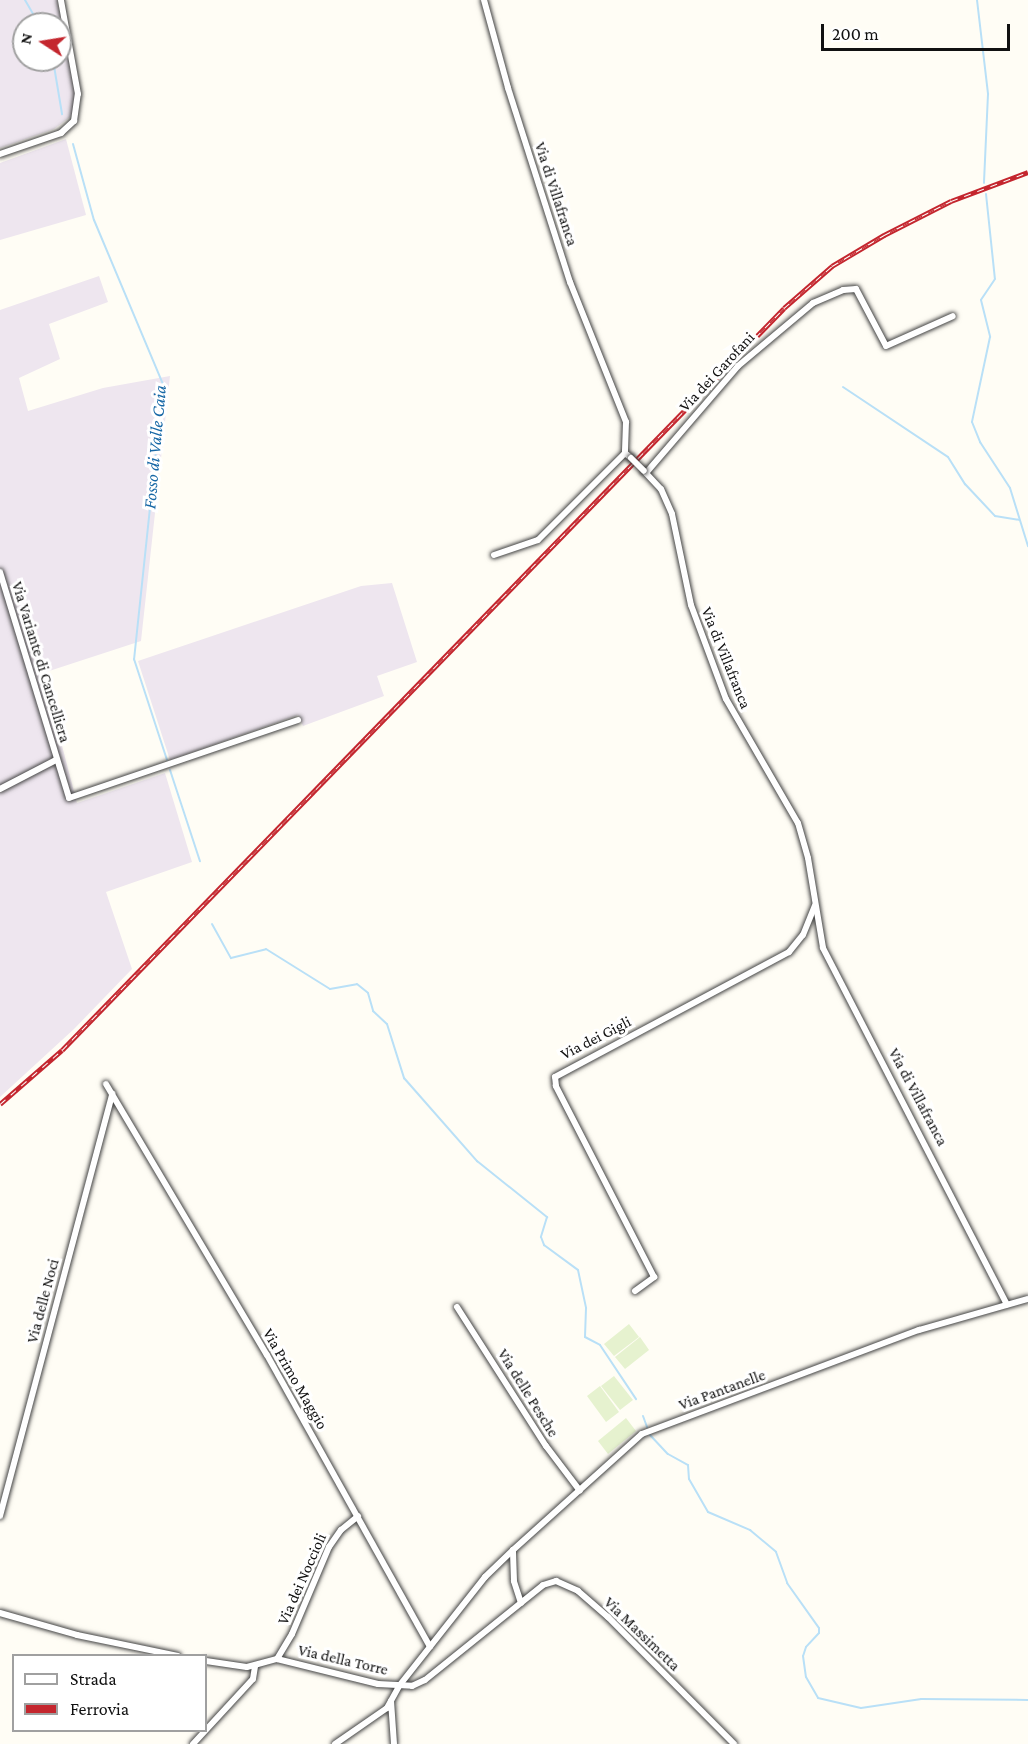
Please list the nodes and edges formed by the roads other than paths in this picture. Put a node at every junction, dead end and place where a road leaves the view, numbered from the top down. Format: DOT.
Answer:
graph roads {
  1 [pos="61,0"];
  2 [pos="484,0"];
  3 [pos="0,154"];
  4 [pos="953,316"];
  5 [pos="625,453"];
  6 [pos="645,472"];
  7 [pos="494,555"];
  8 [pos="0,572"];
  9 [pos="298,720"];
  10 [pos="56,760"];
  11 [pos="0,789"];
  12 [pos="816,902"];
  13 [pos="106,1084"];
  14 [pos="112,1093"];
  15 [pos="635,1292"];
  16 [pos="1028,1299"];
  17 [pos="1007,1304"];
  18 [pos="457,1307"];
  19 [pos="580,1491"];
  20 [pos="0,1516"];
  21 [pos="358,1516"];
  22 [pos="513,1550"];
  23 [pos="520,1603"];
  24 [pos="0,1613"];
  25 [pos="430,1647"];
  26 [pos="168,1654"];
  27 [pos="278,1659"];
  28 [pos="207,1661"];
  29 [pos="255,1666"];
  30 [pos="399,1686"];
  31 [pos="391,1701"];
  32 [pos="207,1729"];
  33 [pos="204,1732"];
  34 [pos="193,1744"];
  35 [pos="335,1744"];
  36 [pos="394,1744"];
  37 [pos="734,1744"];
  1 -- 3 [label="street"];
  2 -- 5 [label="street, Via di Villafranca"];
  4 -- 6 [label="street, Via dei Garofani"];
  5 -- 6 [label="street, Via di Villafranca, bridge"];
  5 -- 7 [label="street"];
  6 -- 12 [label="street, Via di Villafranca"];
  8 -- 10 [label="street, Via Variante di Cancelliera"];
  9 -- 10 [label="street, Via Variante di Cancelliera"];
  10 -- 11 [label="street, Via Variante di Cancelliera"];
  12 -- 15 [label="street, Via dei Gigli"];
  12 -- 17 [label="street, Via di Villafranca"];
  13 -- 14 [label="street, Via Primo Maggio"];
  14 -- 20 [label="street, Via delle Noci"];
  14 -- 21 [label="street, Via Primo Maggio"];
  16 -- 17 [label="street, Via Pantanelle"];
  17 -- 19 [label="street, Via Pantanelle"];
  18 -- 19 [label="street, Via delle Pesche"];
  19 -- 22 [label="street, Via Pantanelle"];
  21 -- 25 [label="street, Via Primo Maggio"];
  21 -- 27 [label="street, Via dei Noccioli"];
  22 -- 23 [label="street"];
  22 -- 25 [label="street, Via Pantanelle"];
  23 -- 30 [label="street, Via della Torre"];
  23 -- 37 [label="street, Via Massimetta"];
  24 -- 26 [label="street"];
  25 -- 30 [label="street"];
  27 -- 29 [label="street, Via della Torre"];
  27 -- 30 [label="street, Via della Torre"];
  28 -- 29 [label="street, Via della Torre"];
  29 -- 32 [label="street"];
  30 -- 31 [label="street"];
  31 -- 35 [label="street"];
  31 -- 36 [label="street"];
  33 -- 34 [label="street"];
}
